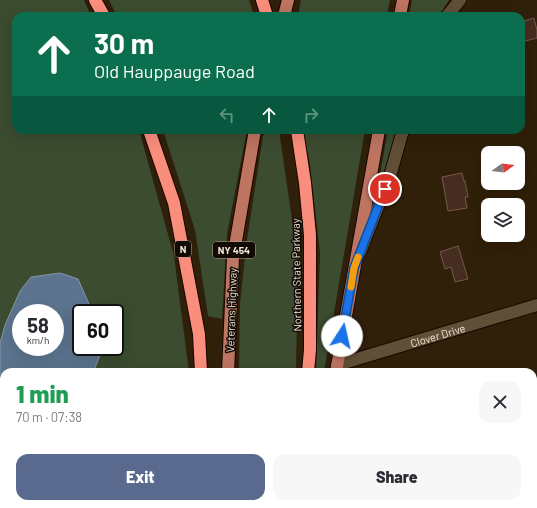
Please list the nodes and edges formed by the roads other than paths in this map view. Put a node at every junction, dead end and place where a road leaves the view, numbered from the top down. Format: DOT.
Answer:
graph roads {
  1 [pos="96,0"];
  2 [pos="262,0"];
  3 [pos="288,0"];
  4 [pos="403,0"];
  5 [pos="460,0"];
  6 [pos="102,12"];
  7 [pos="266,12"];
  8 [pos="285,12"];
  9 [pos="401,12"];
  10 [pos="451,12"];
  11 [pos="150,134"];
  12 [pos="254,134"];
  13 [pos="298,134"];
  14 [pos="379,134"];
  15 [pos="402,134"];
  16 [pos="354,268"];
  17 [pos="537,305"];
  18 [pos="202,368"];
  19 [pos="228,368"];
  20 [pos="308,368"];
  21 [pos="337,368"];
  1 -- 6 [label="highway"];
  2 -- 7 [label="highway"];
  3 -- 8 [label="main road"];
  4 -- 9 [label="main road"];
  5 -- 10 [label="street"];
  11 -- 18 [label="highway, N"];
  12 -- 19 [label="main road, Veterans Highway / NY 454"];
  13 -- 20 [label="highway, Northern State Parkway"];
  14 -- 16 [label="main road"];
  15 -- 16 [label="street"];
  16 -- 21 [label="main road"];
  17 -- 21 [label="street, Clover Drive"];
}
